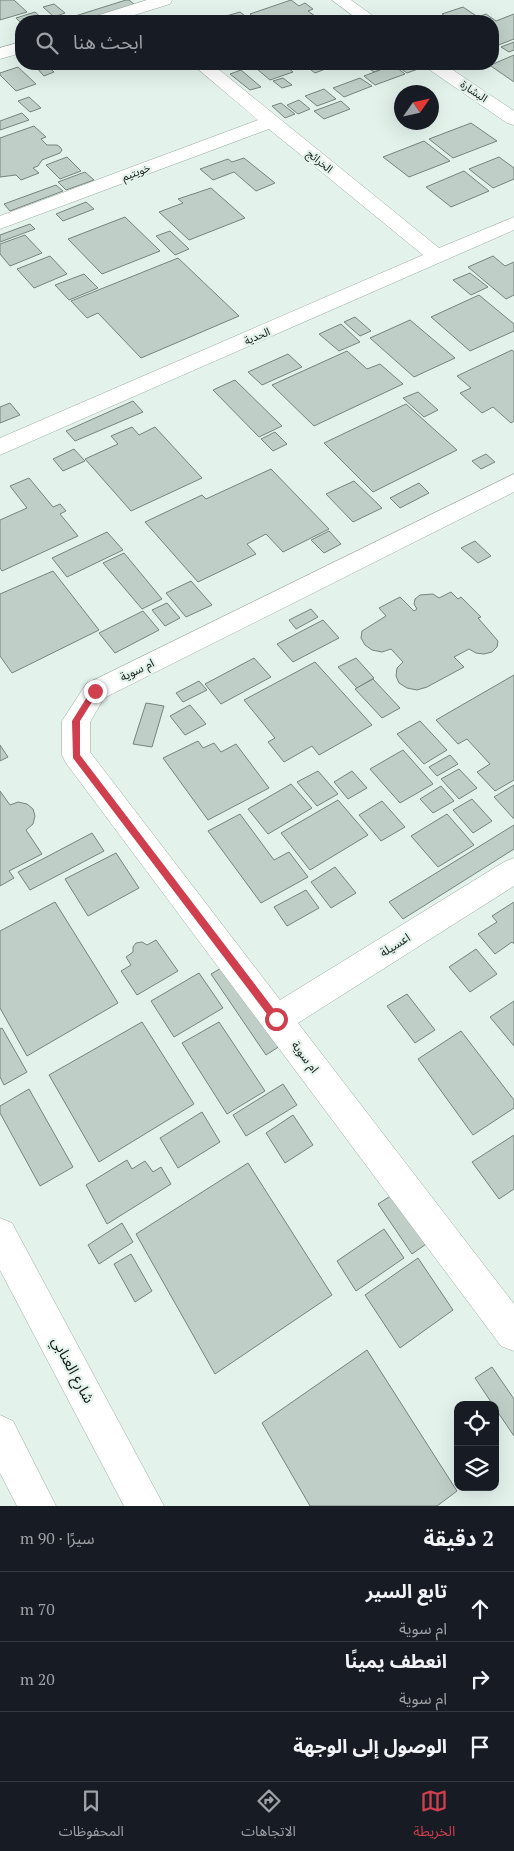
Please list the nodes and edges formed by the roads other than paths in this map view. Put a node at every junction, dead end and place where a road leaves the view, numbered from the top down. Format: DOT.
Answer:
graph roads {
  1 [pos="164,0"];
  2 [pos="340,0"];
  3 [pos="135,9"];
  4 [pos="117,15"];
  5 [pos="142,15"];
  6 [pos="362,15"];
  7 [pos="15,49"];
  8 [pos="0,54"];
  9 [pos="209,70"];
  10 [pos="442,70"];
  11 [pos="514,119"];
  12 [pos="272,121"];
  13 [pos="0,223"];
  14 [pos="514,223"];
  15 [pos="438,258"];
  16 [pos="0,447"];
  17 [pos="514,482"];
  18 [pos="514,871"];
  19 [pos="276,1019"];
  20 [pos="0,1235"];
  21 [pos="514,1333"];
  22 [pos="0,1434"];
  23 [pos="36,1506"];
  24 [pos="145,1506"];
  1 -- 3 [label="street"];
  2 -- 6 [label="street"];
  3 -- 4 [label="street"];
  3 -- 5 [label="street"];
  7 -- 8 [label="street"];
  9 -- 12 [label="street, الخرائج"];
  10 -- 11 [label="street, البشارة"];
  12 -- 13 [label="street, خويتيم"];
  12 -- 15 [label="street, الخرائج"];
  14 -- 15 [label="street, الحدية"];
  15 -- 16 [label="street, الحدية"];
  17 -- 19 [label="street, ام سوية"];
  18 -- 19 [label="street, اعسيلة"];
  19 -- 21 [label="street, ام سوية"];
  20 -- 24 [label="street, شارع العنابي"];
  22 -- 23 [label="street"];
}
